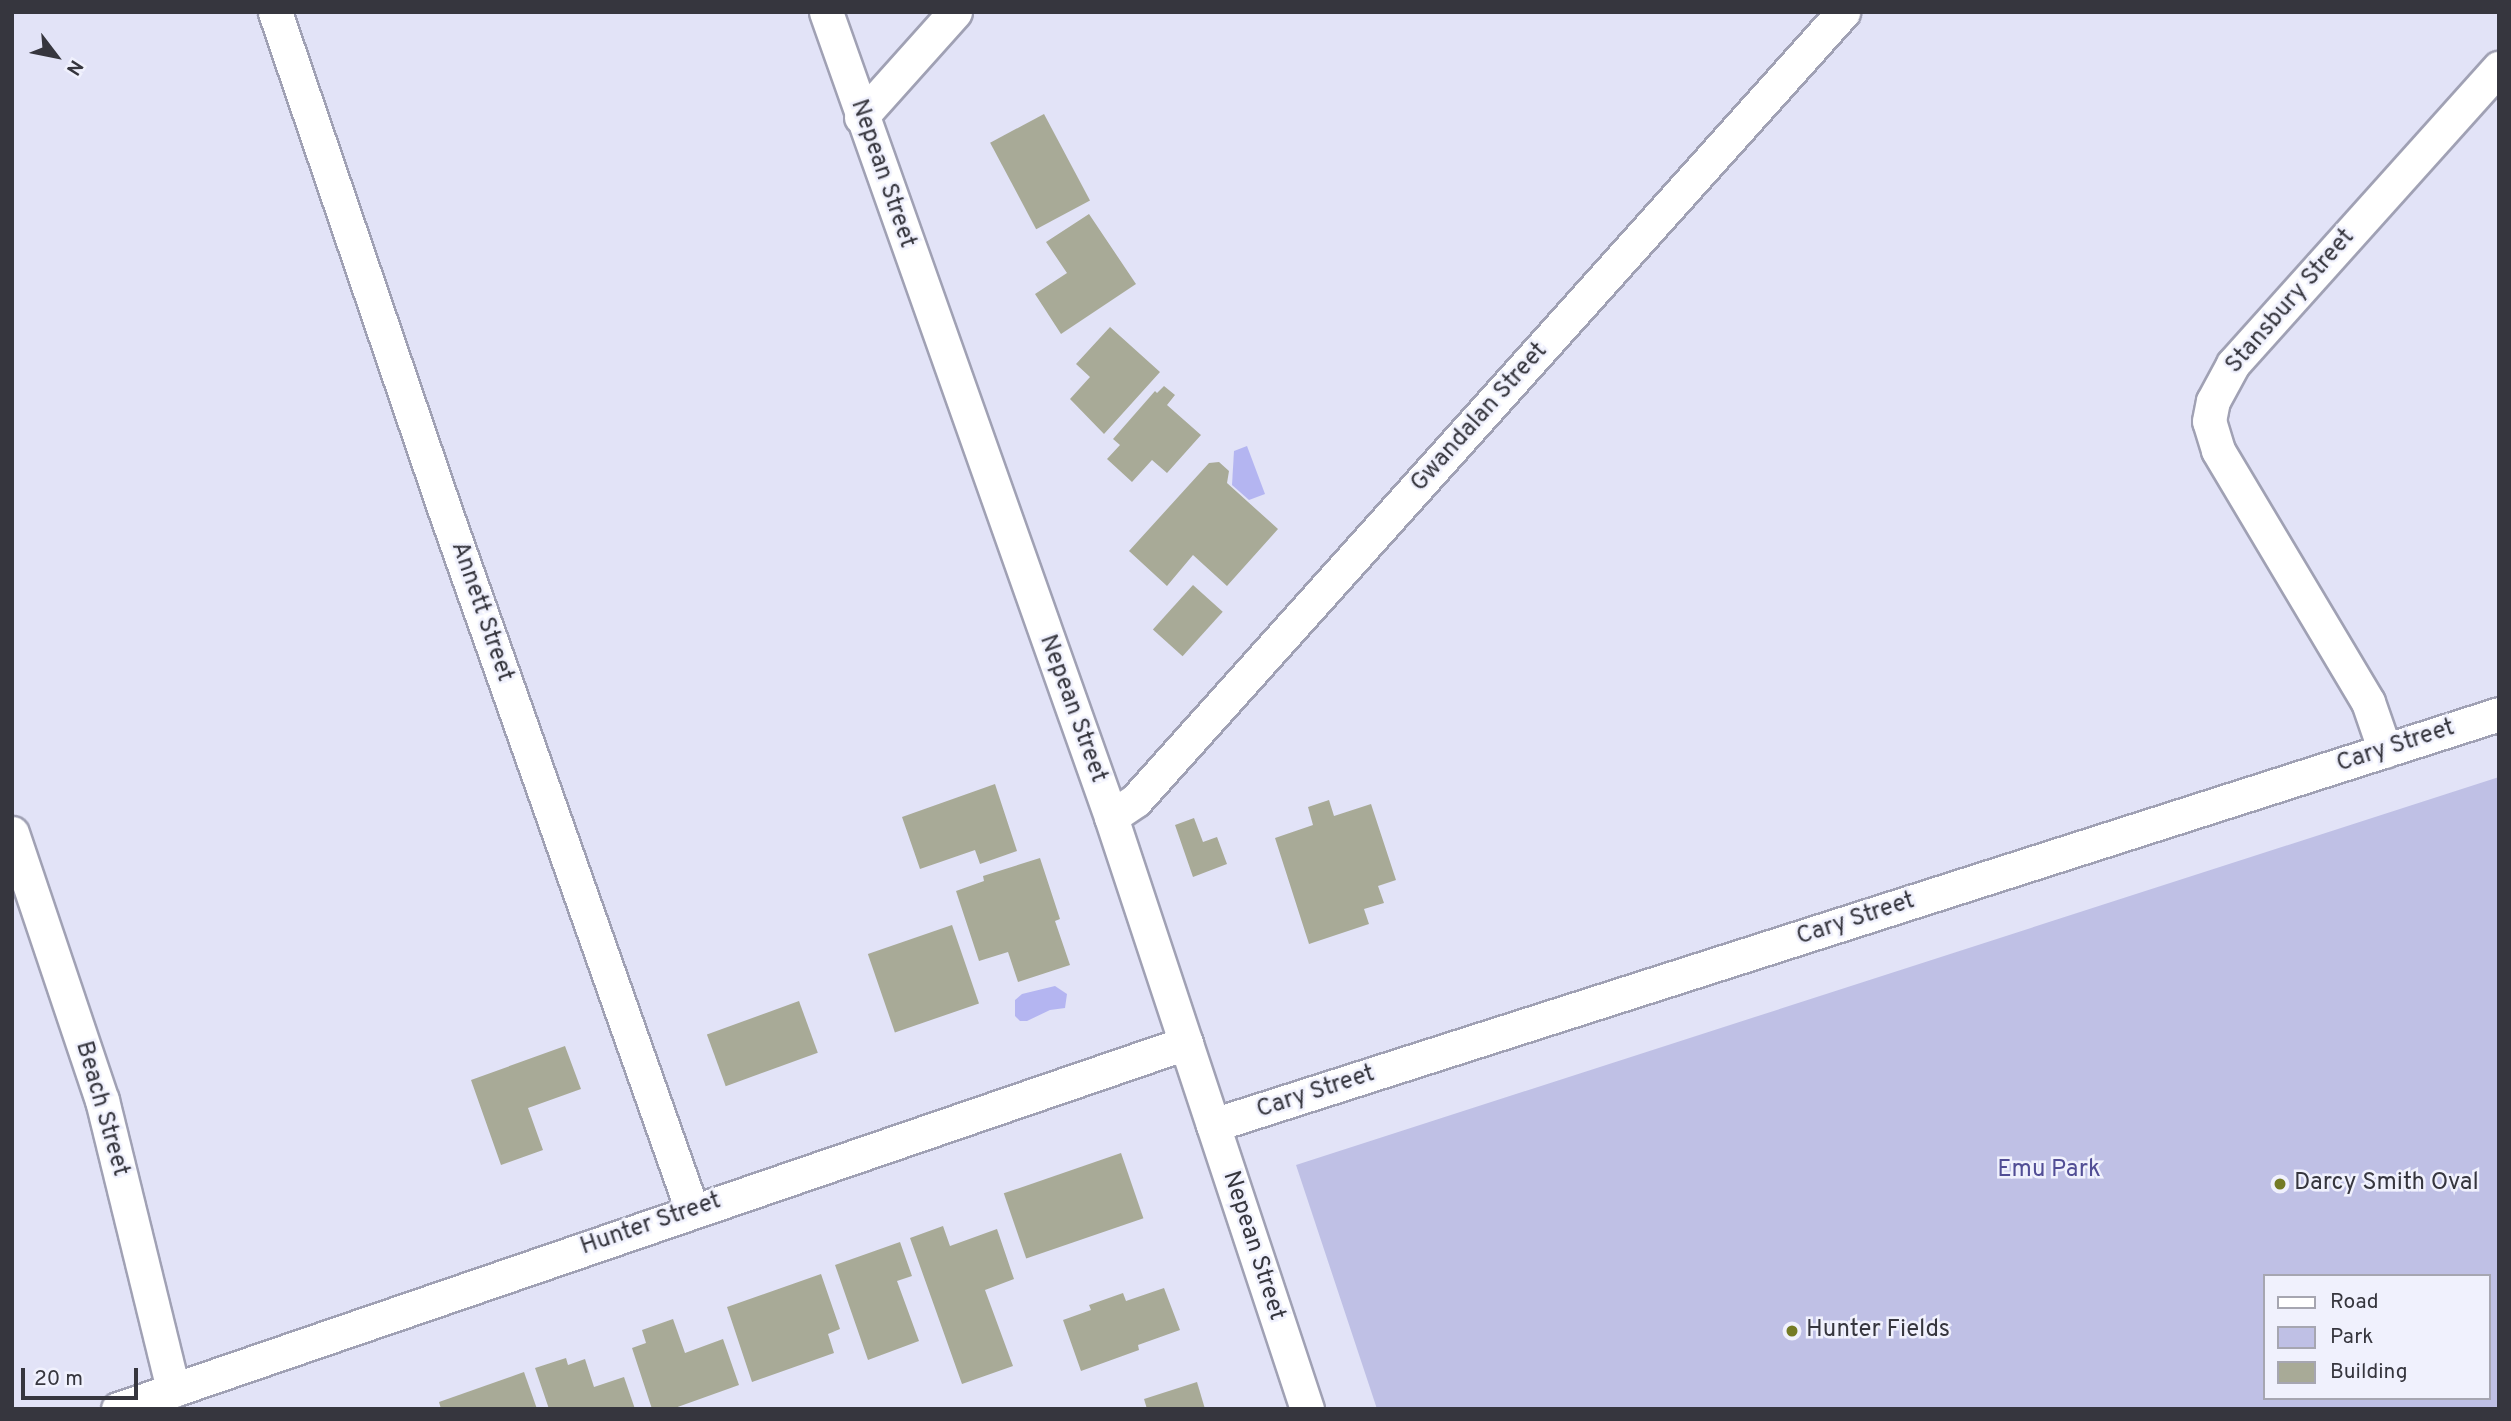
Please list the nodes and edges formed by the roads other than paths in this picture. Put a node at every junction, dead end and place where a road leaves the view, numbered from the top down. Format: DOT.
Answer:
graph roads {
  1 [pos="275,12"];
  2 [pos="826,12"];
  3 [pos="955,12"];
  4 [pos="1843,12"];
  5 [pos="2499,68"];
  6 [pos="861,117"];
  7 [pos="2499,714"];
  8 [pos="2385,751"];
  9 [pos="1111,817"];
  10 [pos="12,833"];
  11 [pos="1186,1043"];
  12 [pos="1213,1125"];
  13 [pos="692,1210"];
  14 [pos="173,1390"];
  15 [pos="118,1409"];
  16 [pos="1307,1409"];
  1 -- 13 [label="street, Annett Street"];
  2 -- 6 [label="street, Nepean Street"];
  3 -- 6 [label="street"];
  4 -- 9 [label="street, Gwandalan Street"];
  5 -- 8 [label="street, Stansbury Street"];
  6 -- 9 [label="street, Nepean Street"];
  7 -- 8 [label="street, Cary Street"];
  8 -- 12 [label="street, Cary Street"];
  9 -- 11 [label="street, Nepean Street"];
  10 -- 14 [label="street, Beach Street"];
  11 -- 12 [label="street, Nepean Street"];
  11 -- 13 [label="street, Hunter Street"];
  12 -- 16 [label="street, Nepean Street"];
  13 -- 14 [label="street, Hunter Street"];
  14 -- 15 [label="street, Hunter Street"];
}
